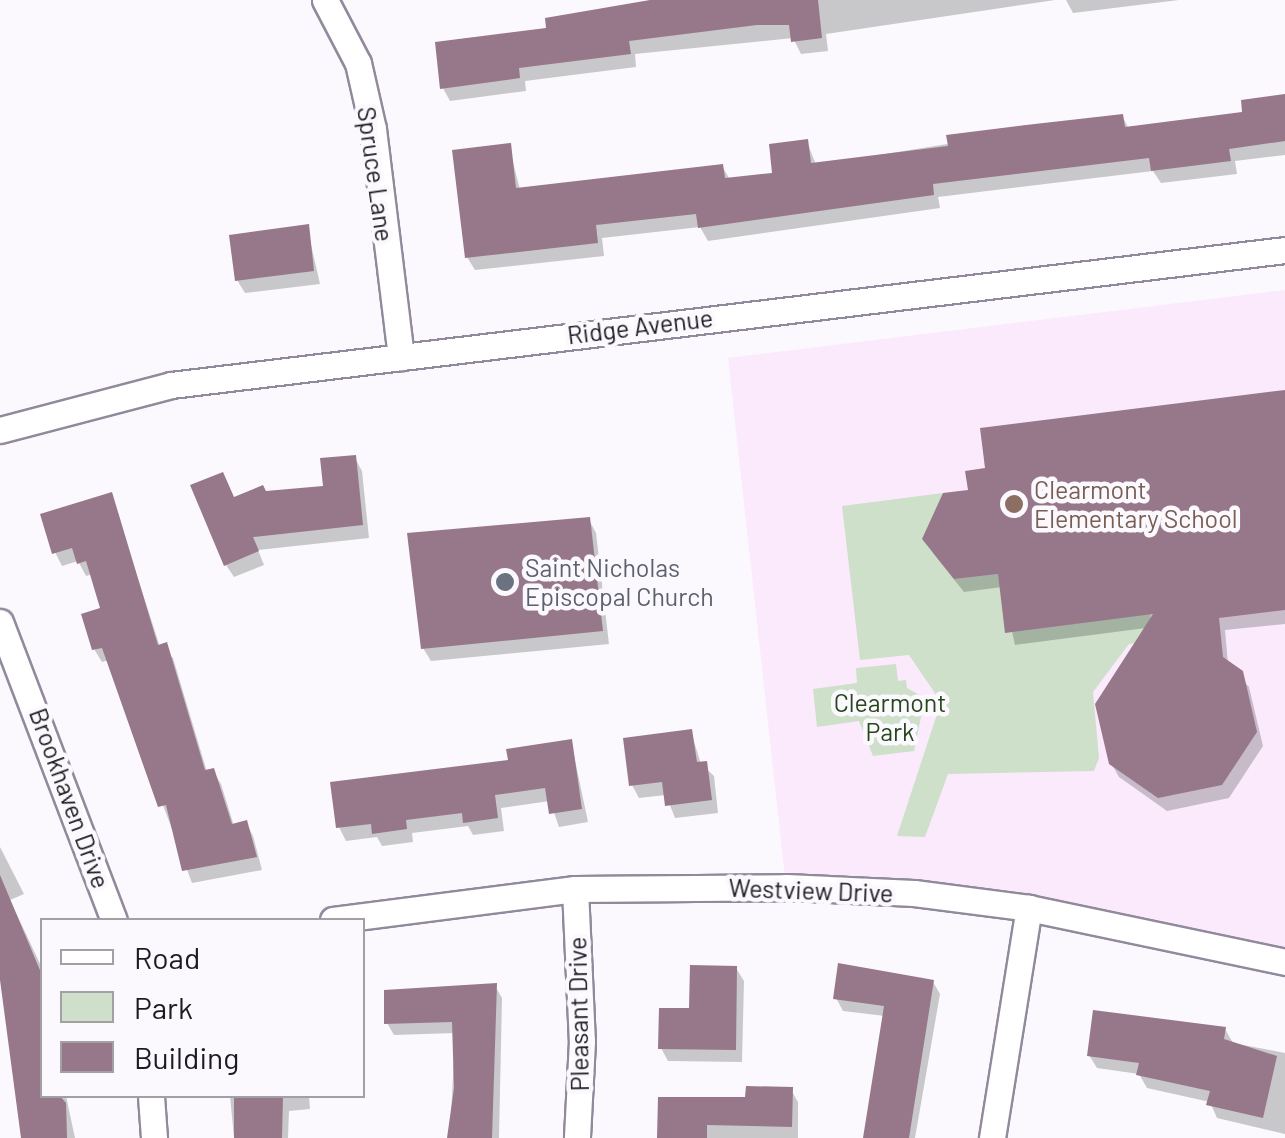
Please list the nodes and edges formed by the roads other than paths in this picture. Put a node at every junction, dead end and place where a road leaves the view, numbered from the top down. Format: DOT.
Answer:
graph roads {
  1 [pos="325,0"];
  2 [pos="1285,250"];
  3 [pos="401,357"];
  4 [pos="0,430"];
  5 [pos="0,622"];
  6 [pos="575,889"];
  7 [pos="1029,908"];
  8 [pos="113,918"];
  9 [pos="349,918"];
  10 [pos="1285,962"];
  11 [pos="150,1098"];
  12 [pos="154,1138"];
  13 [pos="577,1138"];
  14 [pos="992,1138"];
  1 -- 3 [label="street, Spruce Lane"];
  2 -- 3 [label="street, Ridge Avenue"];
  3 -- 4 [label="street, Ridge Avenue"];
  5 -- 8 [label="street, Brookhaven Drive"];
  6 -- 7 [label="street, Westview Drive"];
  6 -- 9 [label="street, Westview Drive"];
  6 -- 13 [label="street, Pleasant Drive"];
  7 -- 10 [label="street, Westview Drive"];
  7 -- 14 [label="street"];
  11 -- 12 [label="street"];
}
